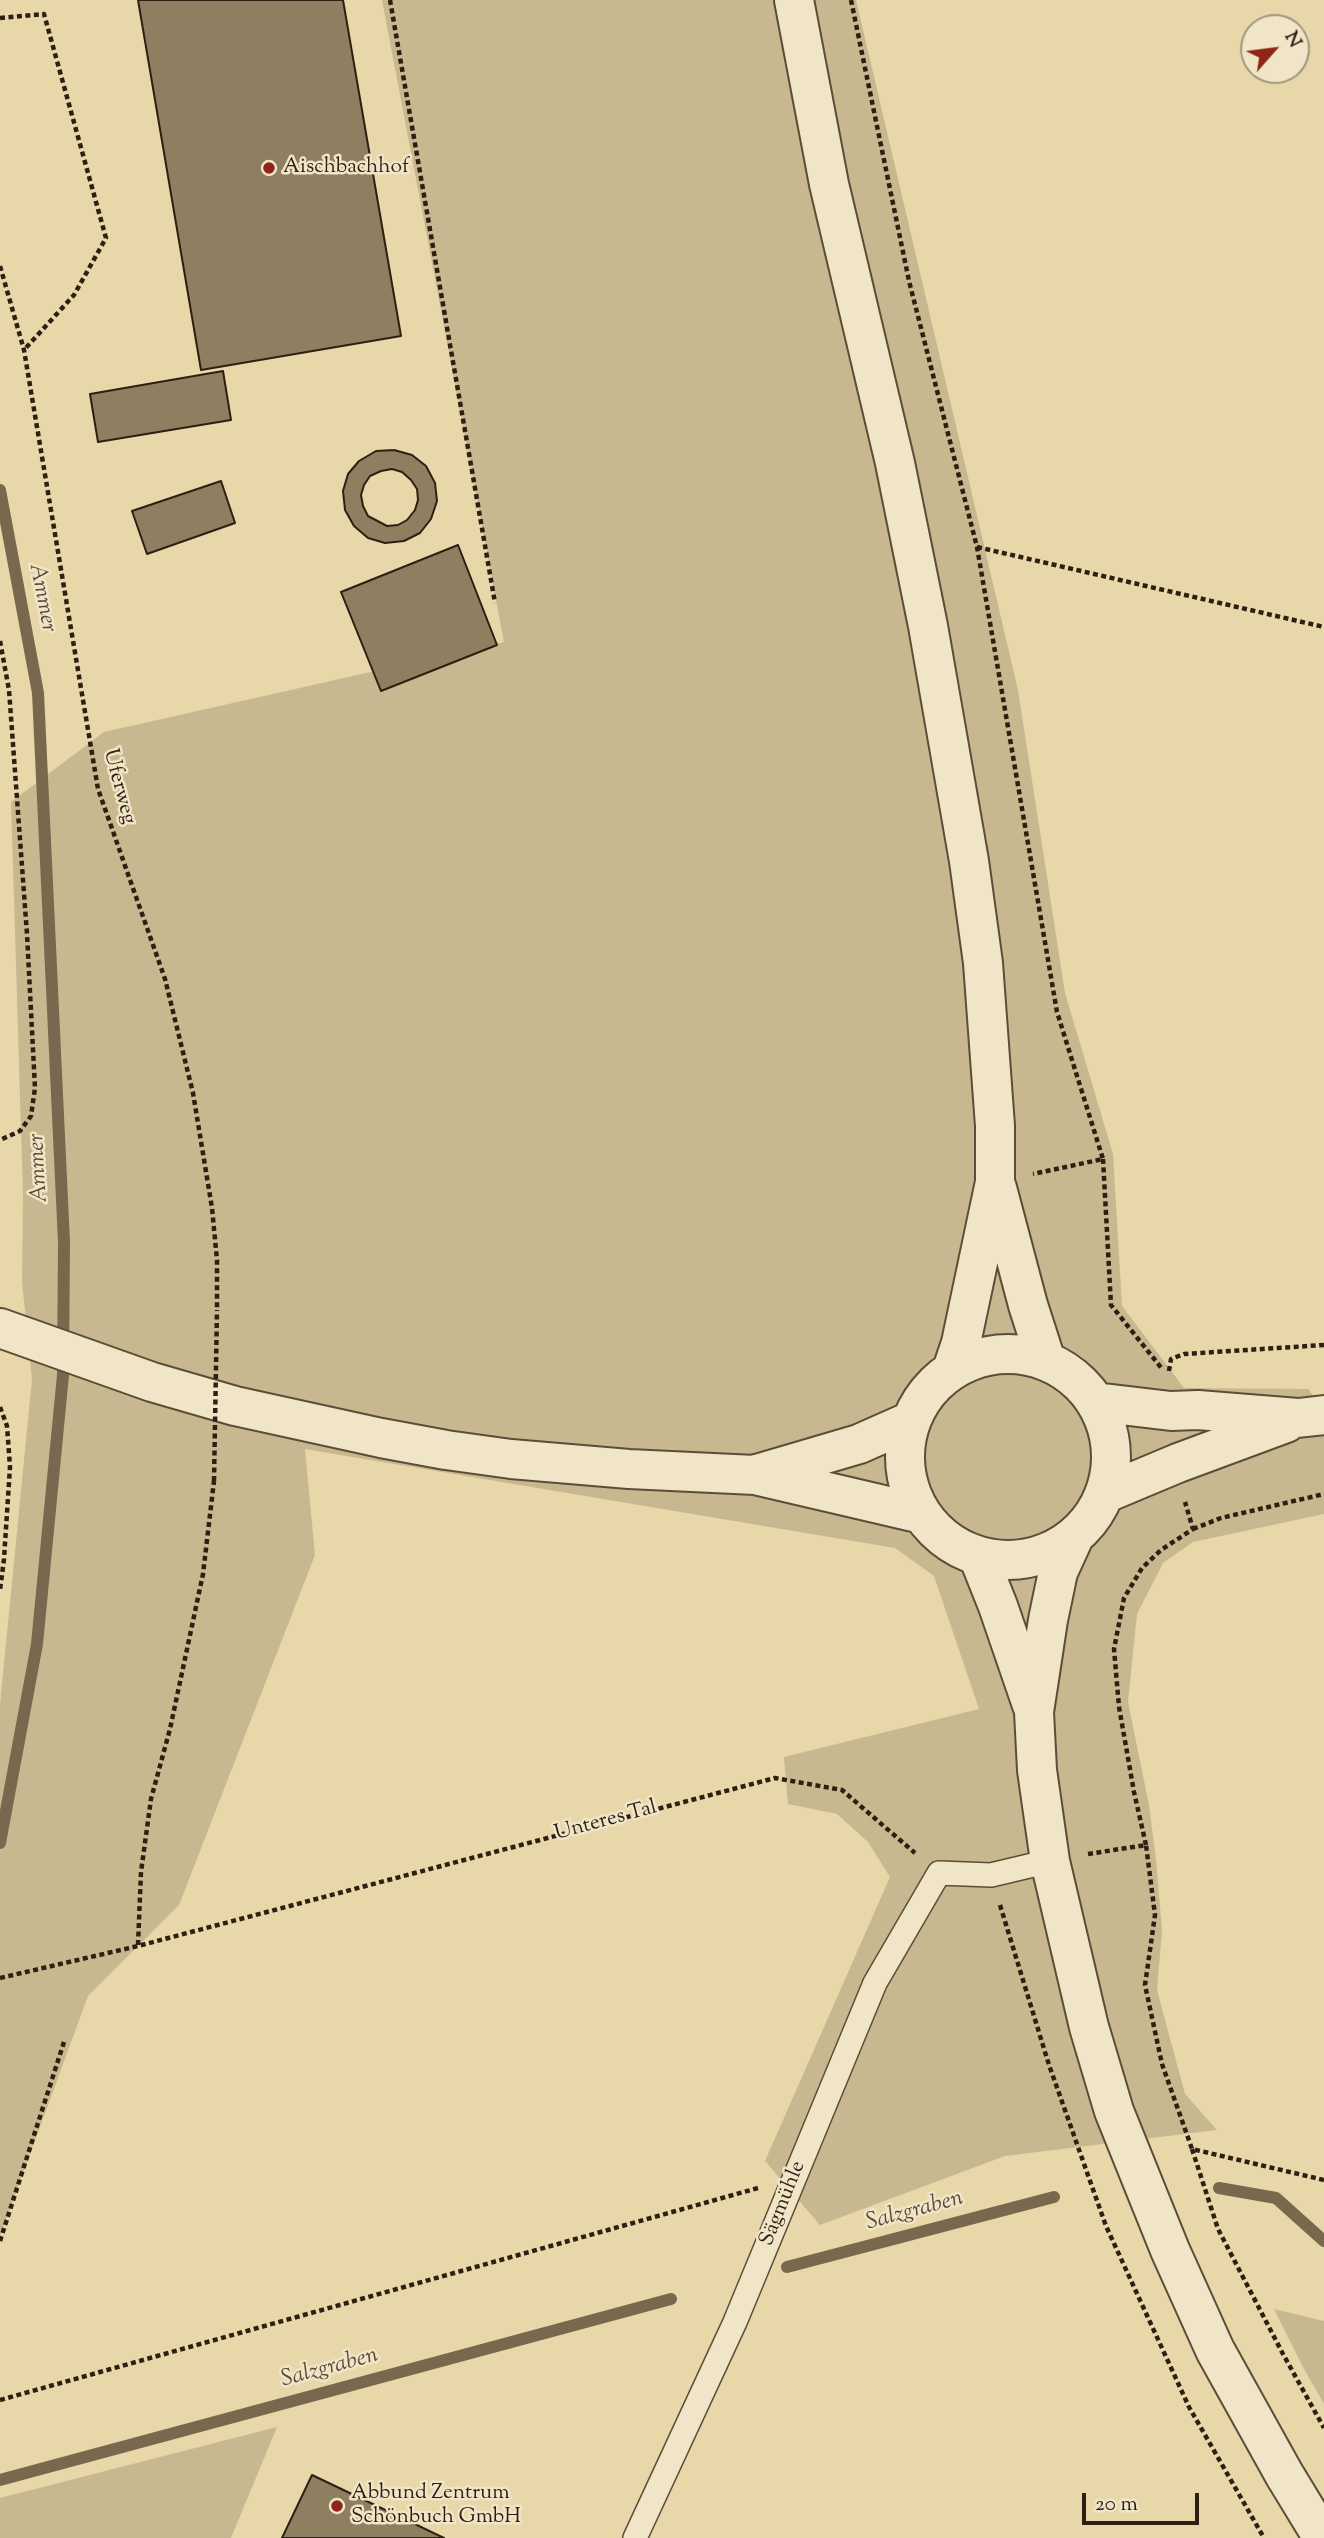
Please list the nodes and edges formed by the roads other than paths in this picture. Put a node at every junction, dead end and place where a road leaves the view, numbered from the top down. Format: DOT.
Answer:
graph roads {
  1 [pos="794,0"];
  2 [pos="995,1182"];
  3 [pos="3,1330"];
  4 [pos="1046,1361"];
  5 [pos="952,1370"];
  6 [pos="1095,1402"];
  7 [pos="1311,1417"];
  8 [pos="911,1421"];
  9 [pos="755,1475"];
  10 [pos="1104,1494"];
  11 [pos="922,1514"];
  12 [pos="1074,1536"];
  13 [pos="978,1556"];
  14 [pos="1034,1712"];
  15 [pos="1051,1861"];
  16 [pos="635,2538"];
  17 [pos="1323,2538"];
  1 -- 2 [label="street"];
  2 -- 4 [label="street"];
  2 -- 5 [label="street"];
  3 -- 9 [label="street"];
  4 -- 5 [label="street"];
  4 -- 6 [label="street"];
  5 -- 8 [label="street"];
  6 -- 7 [label="street"];
  6 -- 10 [label="street"];
  7 -- 10 [label="street"];
  8 -- 9 [label="street"];
  8 -- 11 [label="street"];
  9 -- 11 [label="street"];
  10 -- 12 [label="street"];
  11 -- 13 [label="street"];
  12 -- 13 [label="street"];
  12 -- 14 [label="street"];
  13 -- 14 [label="street"];
  14 -- 15 [label="street"];
  15 -- 16 [label="lane, Sägmühle"];
  15 -- 17 [label="street"];
}
